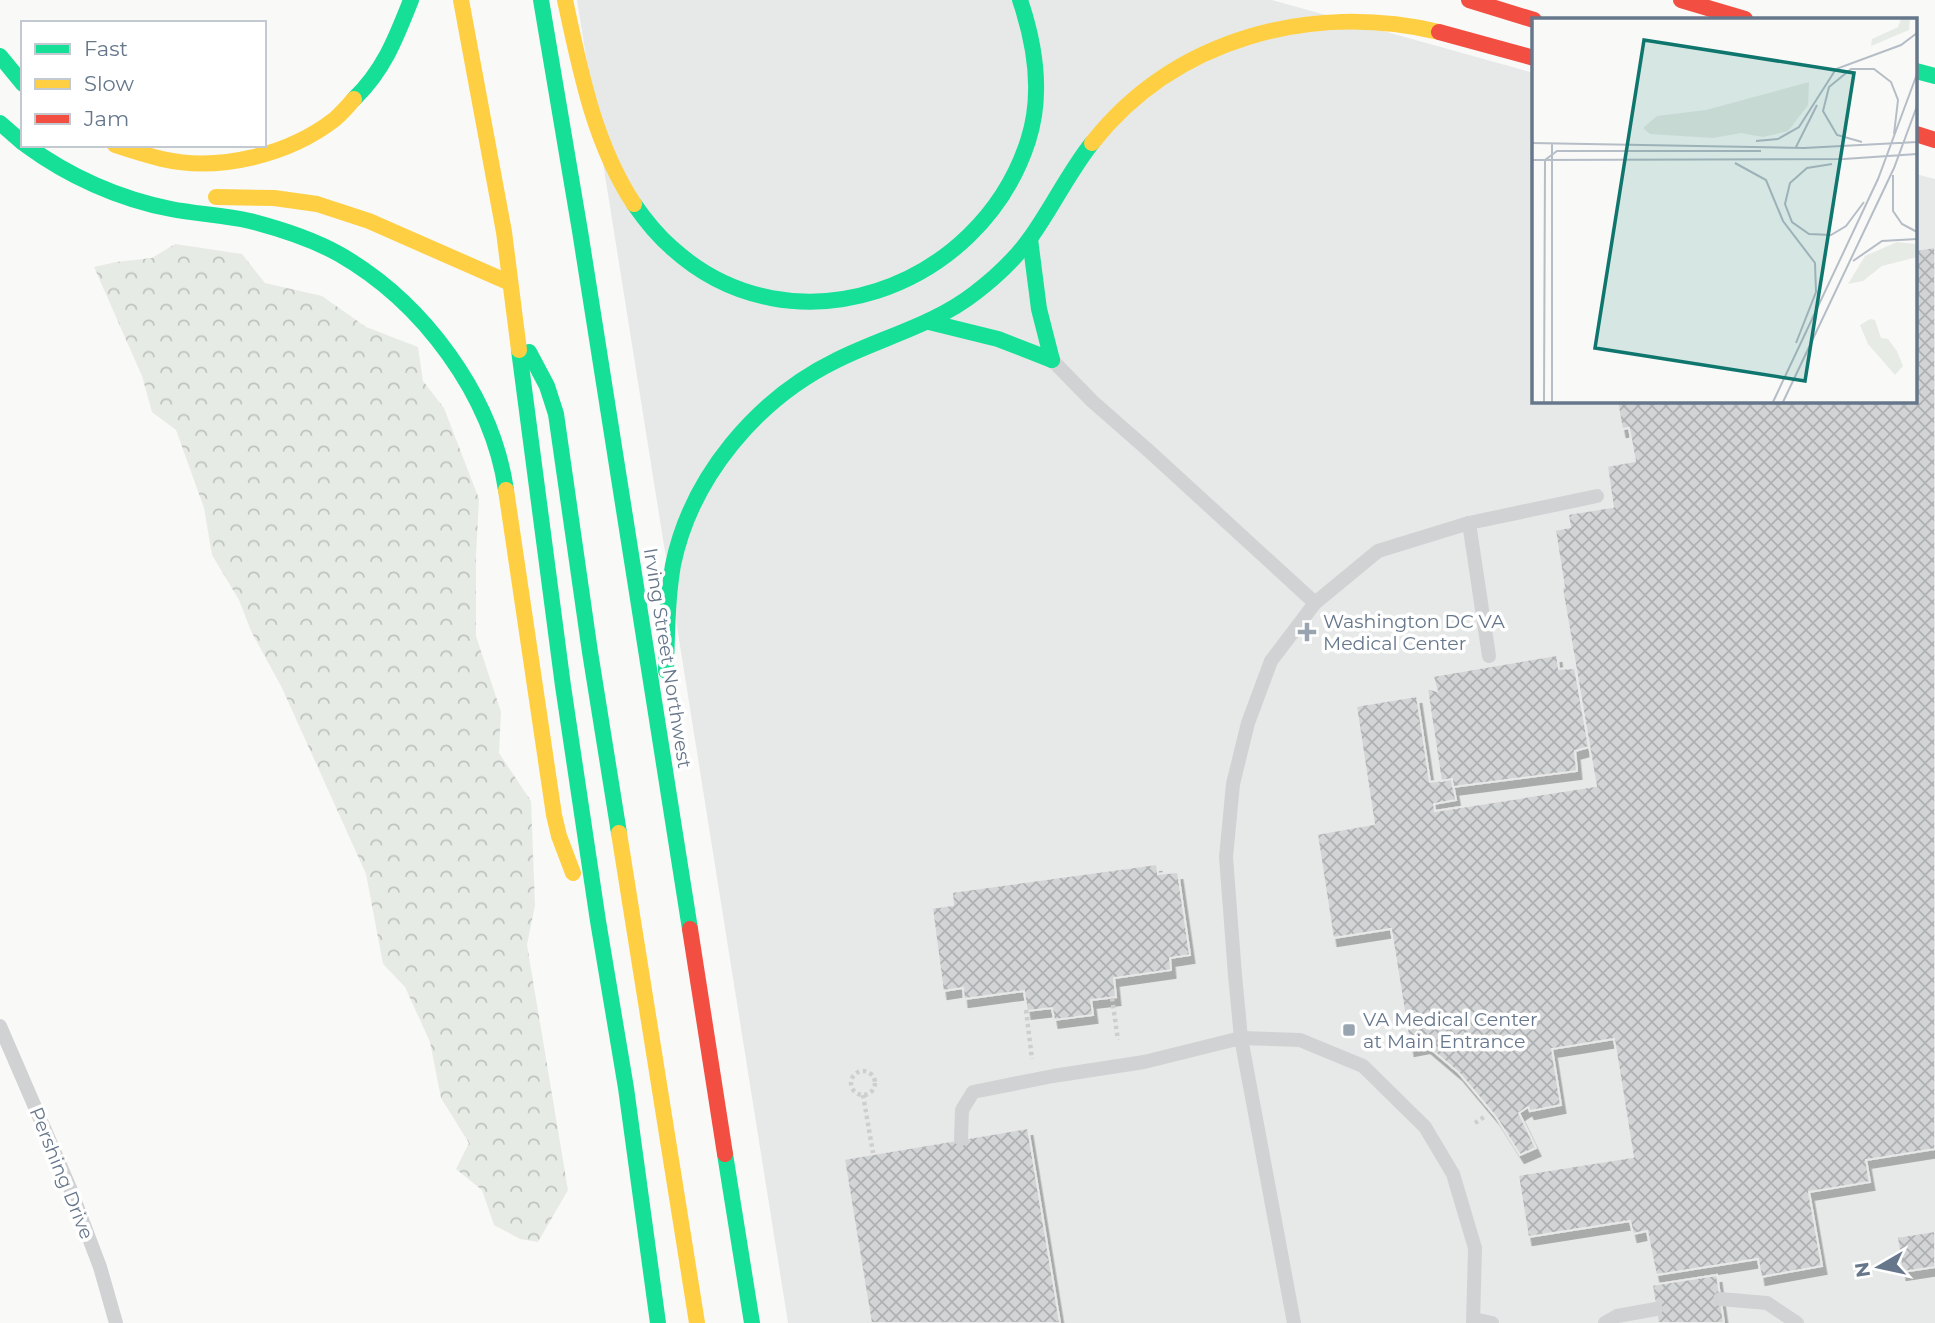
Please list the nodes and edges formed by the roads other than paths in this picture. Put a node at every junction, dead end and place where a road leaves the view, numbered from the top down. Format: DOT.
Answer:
graph roads {
  1 [pos="411,0"];
  2 [pos="461,0"];
  3 [pos="541,0"];
  4 [pos="565,0"];
  5 [pos="1020,0"];
  6 [pos="1469,0"];
  7 [pos="1681,0"];
  8 [pos="1742,18"];
  9 [pos="1532,19"];
  10 [pos="0,56"];
  11 [pos="1532,57"];
  12 [pos="1918,72"];
  13 [pos="1935,76"];
  14 [pos="21,82"];
  15 [pos="0,123"];
  16 [pos="1918,135"];
  17 [pos="1935,140"];
  18 [pos="21,141"];
  19 [pos="29,147"];
  20 [pos="120,147"];
  21 [pos="99,185"];
  22 [pos="183,195"];
  23 [pos="203,196"];
  24 [pos="1030,239"];
  25 [pos="510,283"];
  26 [pos="929,322"];
  27 [pos="516,329"];
  28 [pos="1052,360"];
  29 [pos="1598,496"];
  30 [pos="1469,523"];
  31 [pos="1315,603"];
  32 [pos="1489,656"];
  33 [pos="662,757"];
  34 [pos="598,921"];
  35 [pos="0,1026"];
  36 [pos="1241,1038"];
  37 [pos="961,1139"];
  38 [pos="1720,1299"];
  39 [pos="1656,1309"];
  40 [pos="1474,1321"];
  41 [pos="116,1323"];
  42 [pos="657,1323"];
  43 [pos="697,1323"];
  44 [pos="752,1323"];
  45 [pos="1294,1323"];
  46 [pos="1492,1323"];
  47 [pos="1605,1323"];
  48 [pos="1797,1323"];
  1 -- 20 [label="main road"];
  2 -- 25 [label="main road"];
  3 -- 33 [label="main road, Irving Street Northwest"];
  4 -- 5 [label="main road"];
  6 -- 9 [label="main road"];
  7 -- 8 [label="main road"];
  10 -- 14 [label="main road"];
  11 -- 24 [label="main road"];
  12 -- 13 [label="main road"];
  15 -- 18 [label="main road"];
  16 -- 17 [label="main road"];
  19 -- 21 [label="main road"];
  21 -- 22 [label="main road"];
  21 -- 34 [label="main road"];
  23 -- 25 [label="main road"];
  24 -- 26 [label="main road"];
  24 -- 28 [label="main road"];
  25 -- 27 [label="main road"];
  26 -- 28 [label="main road"];
  26 -- 33 [label="main road"];
  27 -- 34 [label="main road"];
  27 -- 43 [label="main road"];
  28 -- 31 [label="lane"];
  29 -- 30 [label="lane"];
  30 -- 31 [label="lane"];
  30 -- 32 [label="lane"];
  31 -- 36 [label="lane"];
  33 -- 44 [label="main road, Irving Street Northwest"];
  34 -- 42 [label="main road"];
  35 -- 41 [label="lane, Pershing Drive"];
  36 -- 37 [label="lane"];
  36 -- 40 [label="lane"];
  36 -- 45 [label="lane"];
  38 -- 48 [label="lane"];
  39 -- 47 [label="lane"];
  40 -- 46 [label="lane"];
}
